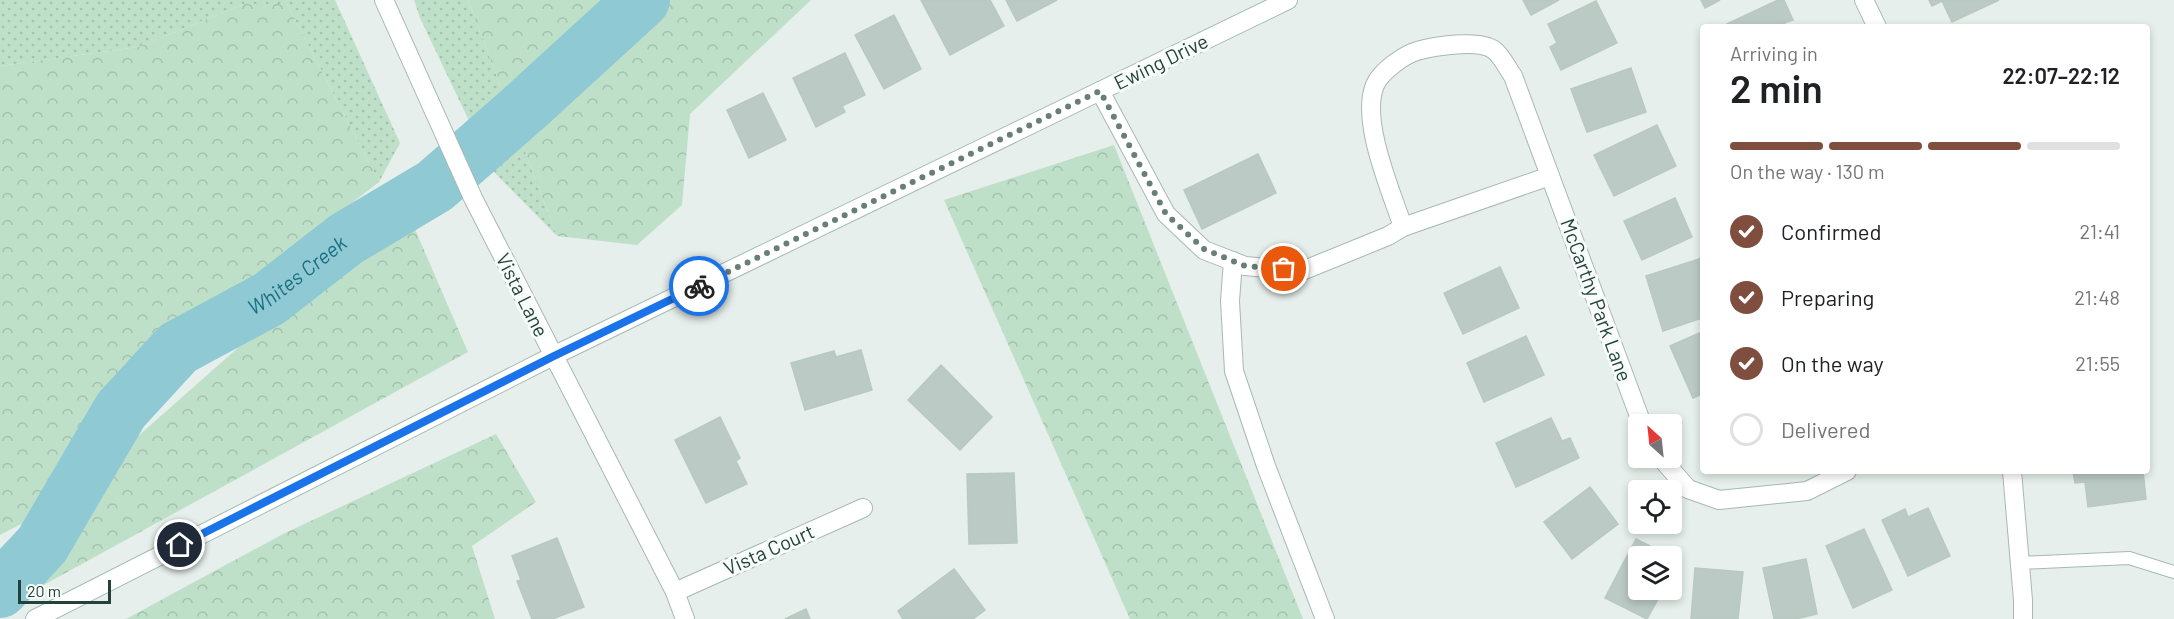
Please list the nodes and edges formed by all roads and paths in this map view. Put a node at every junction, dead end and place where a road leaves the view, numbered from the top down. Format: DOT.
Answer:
graph roads {
  1 [pos="384,0"];
  2 [pos="1288,0"];
  3 [pos="1864,0"];
  4 [pos="1876,24"];
  5 [pos="1100,91"];
  6 [pos="1550,176"];
  7 [pos="1403,227"];
  8 [pos="1233,261"];
  9 [pos="554,356"];
  10 [pos="1638,414"];
  11 [pos="1670,468"];
  12 [pos="1841,474"];
  13 [pos="2012,474"];
  14 [pos="864,508"];
  15 [pos="2020,563"];
  16 [pos="2174,572"];
  17 [pos="675,592"];
  18 [pos="35,619"];
  19 [pos="686,619"];
  20 [pos="1325,619"];
  21 [pos="2023,619"];
  1 -- 9 [label="street, Vista Lane"];
  2 -- 5 [label="street, Ewing Drive"];
  3 -- 4 [label="street"];
  5 -- 8 [label="street"];
  5 -- 9 [label="street, Ewing Drive"];
  6 -- 7 [label="street"];
  6 -- 7 [label="street"];
  6 -- 10 [label="street, McCarthy Park Lane"];
  7 -- 8 [label="street"];
  8 -- 20 [label="street"];
  9 -- 17 [label="street, Vista Lane"];
  9 -- 18 [label="street, Ewing Drive"];
  11 -- 12 [label="street"];
  13 -- 15 [label="street"];
  14 -- 17 [label="street, Vista Court"];
  15 -- 16 [label="lane"];
  15 -- 21 [label="street"];
  17 -- 19 [label="street, Vista Lane"];
}
